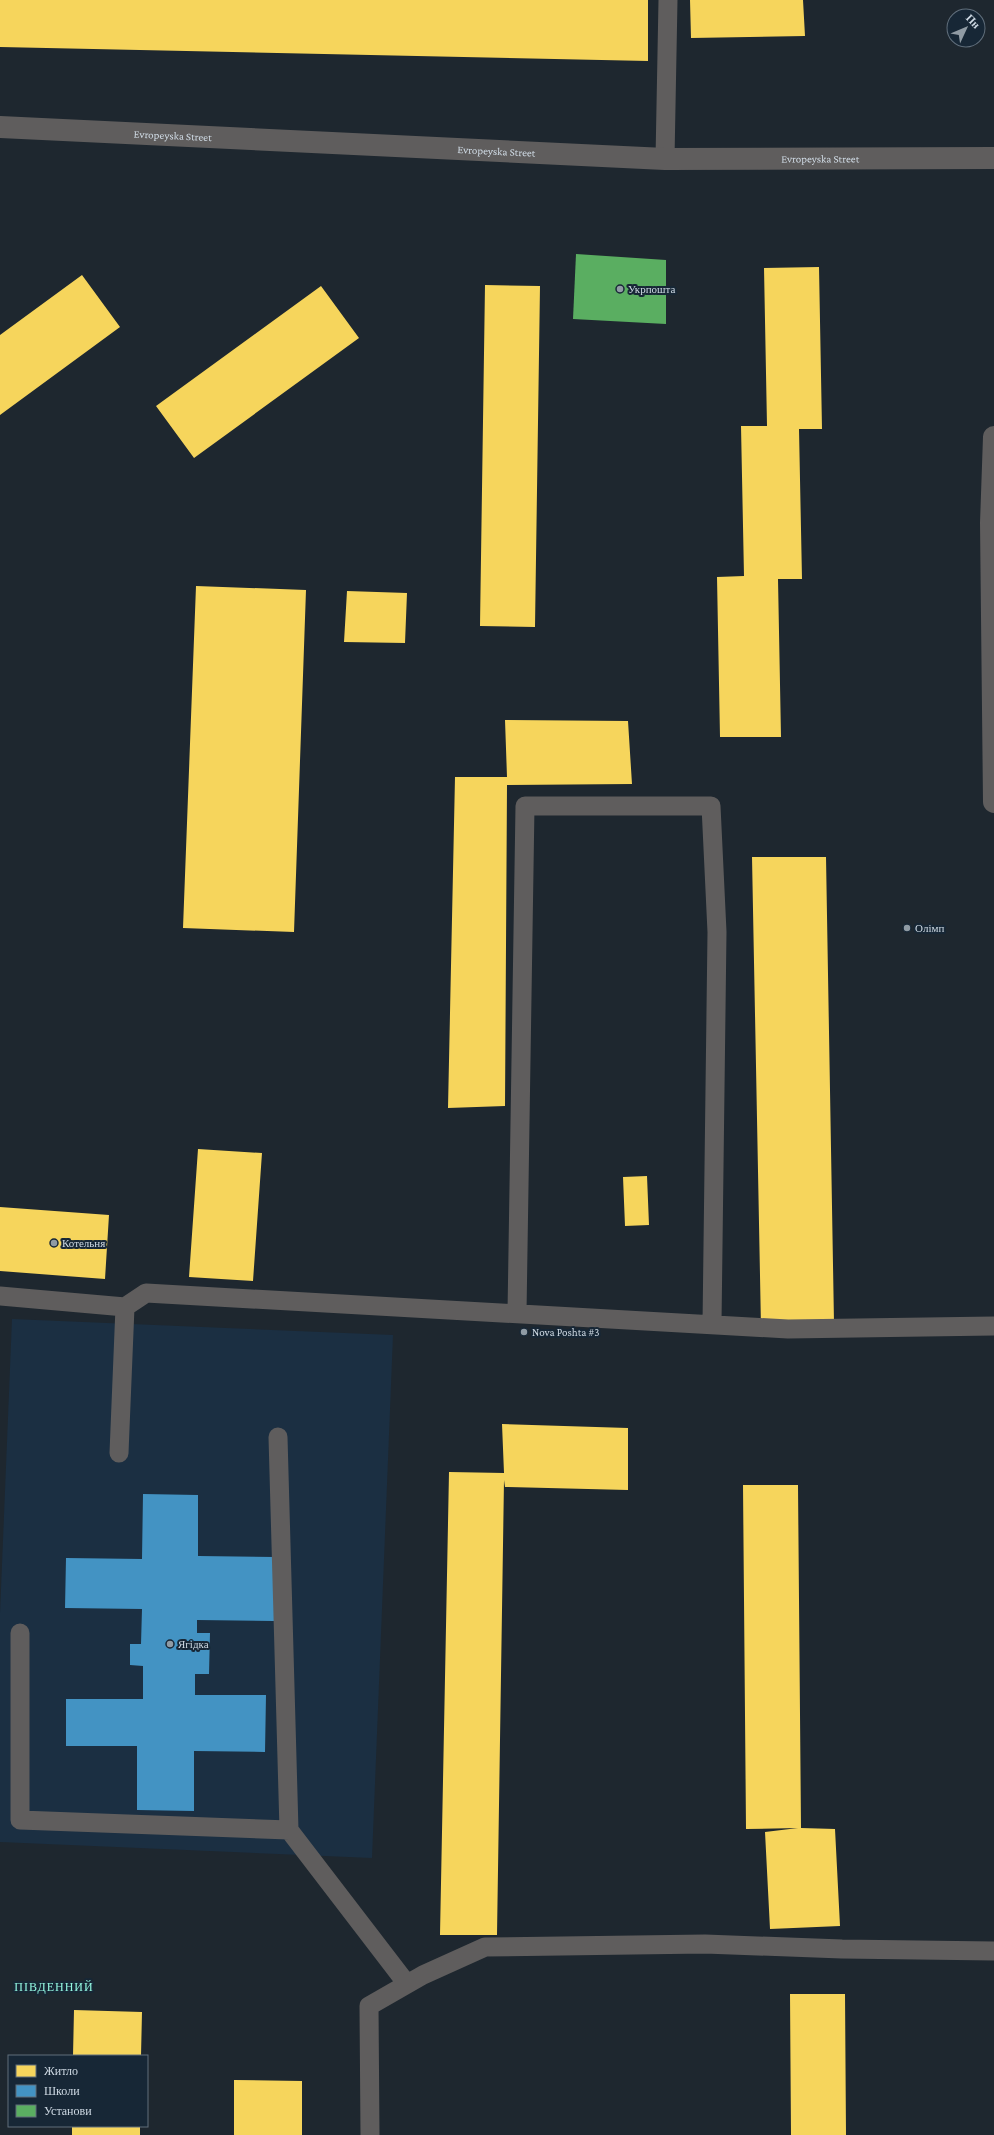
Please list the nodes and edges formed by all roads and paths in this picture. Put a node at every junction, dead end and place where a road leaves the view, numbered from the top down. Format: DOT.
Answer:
graph roads {
  1 [pos="668,0"];
  2 [pos="0,127"];
  3 [pos="994,158"];
  4 [pos="665,159"];
  5 [pos="994,437"];
  6 [pos="994,802"];
  7 [pos="0,1296"];
  8 [pos="125,1306"];
  9 [pos="517,1313"];
  10 [pos="712,1324"];
  11 [pos="994,1326"];
  12 [pos="278,1437"];
  13 [pos="119,1453"];
  14 [pos="20,1633"];
  15 [pos="289,1830"];
  16 [pos="994,1951"];
  17 [pos="407,1984"];
  18 [pos="370,2135"];
  1 -- 4 [label="lane"];
  2 -- 4 [label="street, Evropeyska Street"];
  3 -- 4 [label="street, Evropeyska Street"];
  5 -- 6 [label="street"];
  7 -- 8 [label="lane"];
  8 -- 9 [label="lane"];
  8 -- 13 [label="lane"];
  9 -- 10 [label="lane"];
  9 -- 10 [label="lane"];
  10 -- 11 [label="lane"];
  12 -- 15 [label="lane"];
  14 -- 15 [label="lane"];
  15 -- 17 [label="lane"];
  16 -- 17 [label="lane"];
  17 -- 18 [label="lane"];
}
